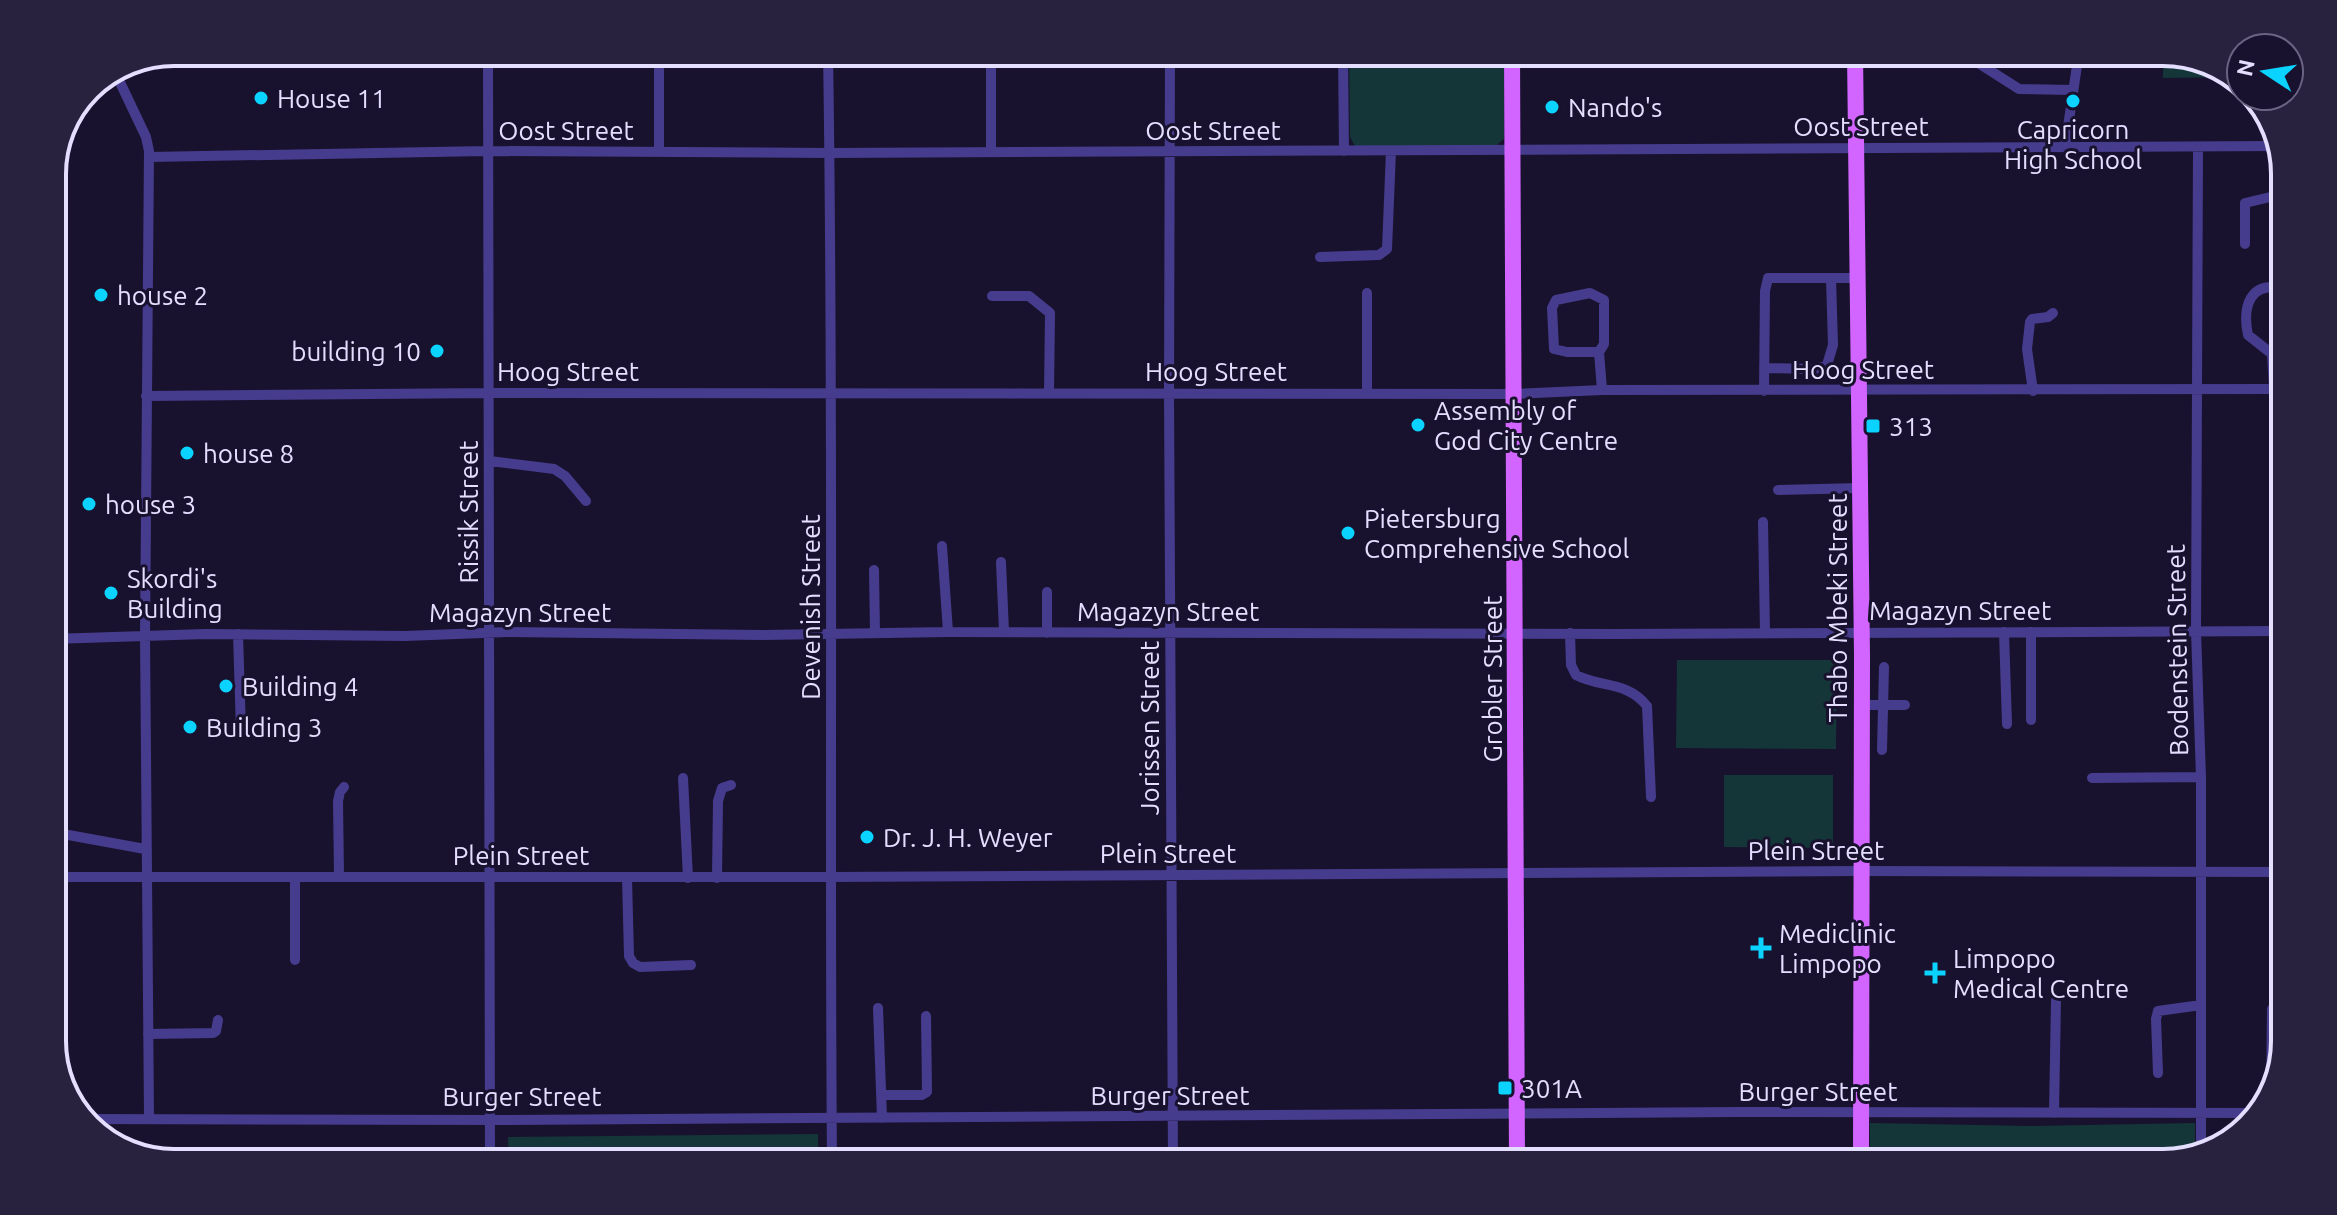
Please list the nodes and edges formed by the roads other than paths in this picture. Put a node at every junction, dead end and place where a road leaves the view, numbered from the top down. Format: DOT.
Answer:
graph roads {
  1 [pos="488,66"];
  2 [pos="659,66"];
  3 [pos="828,66"];
  4 [pos="991,66"];
  5 [pos="1170,66"];
  6 [pos="1343,66"];
  7 [pos="1512,66"];
  8 [pos="1855,66"];
  9 [pos="1983,66"];
  10 [pos="2077,66"];
  11 [pos="119,81"];
  12 [pos="2073,90"];
  13 [pos="2267,146"];
  14 [pos="2065,147"];
  15 [pos="2198,147"];
  16 [pos="1856,148"];
  17 [pos="1513,150"];
  18 [pos="487,151"];
  19 [pos="1344,151"];
  20 [pos="1391,151"];
  21 [pos="659,152"];
  22 [pos="991,152"];
  23 [pos="1171,152"];
  24 [pos="830,153"];
  25 [pos="149,157"];
  26 [pos="2271,197"];
  27 [pos="2245,244"];
  28 [pos="1320,257"];
  29 [pos="1831,278"];
  30 [pos="1857,278"];
  31 [pos="2271,288"];
  32 [pos="1367,293"];
  33 [pos="992,296"];
  34 [pos="2053,313"];
  35 [pos="1599,352"];
  36 [pos="2271,353"];
  37 [pos="1764,368"];
  38 [pos="2271,389"];
  39 [pos="1602,390"];
  40 [pos="1859,390"];
  41 [pos="2198,390"];
  42 [pos="1764,391"];
  43 [pos="2033,391"];
  44 [pos="1169,392"];
  45 [pos="490,393"];
  46 [pos="833,393"];
  47 [pos="1049,393"];
  48 [pos="1367,393"];
  49 [pos="1515,394"];
  50 [pos="146,396"];
  51 [pos="490,461"];
  52 [pos="1861,488"];
  53 [pos="1778,490"];
  54 [pos="586,501"];
  55 [pos="1763,522"];
  56 [pos="942,546"];
  57 [pos="1001,562"];
  58 [pos="874,570"];
  59 [pos="1047,592"];
  60 [pos="1862,631"];
  61 [pos="2196,631"];
  62 [pos="2271,631"];
  63 [pos="831,632"];
  64 [pos="948,632"];
  65 [pos="1004,632"];
  66 [pos="1516,632"];
  67 [pos="1765,632"];
  68 [pos="2004,632"];
  69 [pos="2031,632"];
  70 [pos="490,633"];
  71 [pos="875,633"];
  72 [pos="1047,633"];
  73 [pos="1171,633"];
  74 [pos="1570,633"];
  75 [pos="238,634"];
  76 [pos="145,636"];
  77 [pos="66,639"];
  78 [pos="1884,667"];
  79 [pos="1862,705"];
  80 [pos="1884,705"];
  81 [pos="1905,705"];
  82 [pos="2031,720"];
  83 [pos="2007,724"];
  84 [pos="241,731"];
  85 [pos="1882,750"];
  86 [pos="2201,777"];
  87 [pos="683,778"];
  88 [pos="2092,778"];
  89 [pos="731,785"];
  90 [pos="344,787"];
  91 [pos="1651,797"];
  92 [pos="66,835"];
  93 [pos="145,849"];
  94 [pos="1861,871"];
  95 [pos="2201,872"];
  96 [pos="2271,872"];
  97 [pos="1516,873"];
  98 [pos="1170,875"];
  99 [pos="145,876"];
  100 [pos="66,877"];
  101 [pos="295,877"];
  102 [pos="339,877"];
  103 [pos="491,877"];
  104 [pos="830,877"];
  105 [pos="627,878"];
  106 [pos="688,878"];
  107 [pos="717,878"];
  108 [pos="295,960"];
  109 [pos="691,965"];
  110 [pos="2056,1000"];
  111 [pos="2201,1005"];
  112 [pos="878,1008"];
  113 [pos="926,1016"];
  114 [pos="218,1020"];
  115 [pos="148,1034"];
  116 [pos="2158,1073"];
  117 [pos="881,1095"];
  118 [pos="1861,1113"];
  119 [pos="2054,1113"];
  120 [pos="2201,1113"];
  121 [pos="2243,1113"];
  122 [pos="1516,1114"];
  123 [pos="149,1117"];
  124 [pos="1172,1117"];
  125 [pos="832,1118"];
  126 [pos="882,1118"];
  127 [pos="100,1119"];
  128 [pos="491,1119"];
  129 [pos="2201,1142"];
  130 [pos="490,1149"];
  131 [pos="832,1149"];
  132 [pos="1173,1149"];
  133 [pos="1517,1149"];
  134 [pos="1861,1149"];
  1 -- 18 [label="street, Rissik Street"];
  2 -- 21 [label="street"];
  3 -- 24 [label="street, Devenish Street"];
  4 -- 22 [label="street"];
  5 -- 23 [label="street, Jorissen Street"];
  6 -- 19 [label="street"];
  7 -- 17 [label="main road, Grobler Street"];
  8 -- 16 [label="main road, Thabo Mbeki Street"];
  9 -- 12 [label="street"];
  10 -- 12 [label="street"];
  11 -- 25 [label="street"];
  12 -- 14 [label="street"];
  13 -- 15 [label="street, Oost Street"];
  14 -- 15 [label="street, Oost Street"];
  14 -- 16 [label="street, Oost Street"];
  15 -- 41 [label="street, Bodenstein Street"];
  16 -- 17 [label="street, Oost Street"];
  16 -- 30 [label="main road, Thabo Mbeki Street"];
  17 -- 20 [label="street, Oost Street"];
  17 -- 49 [label="main road, Grobler Street"];
  18 -- 21 [label="street, Oost Street"];
  18 -- 25 [label="street, Oost Street"];
  18 -- 45 [label="street, Rissik Street"];
  19 -- 20 [label="street, Oost Street"];
  19 -- 23 [label="street, Oost Street"];
  20 -- 28 [label="street"];
  21 -- 24 [label="street, Oost Street"];
  22 -- 23 [label="street, Oost Street"];
  22 -- 24 [label="street, Oost Street"];
  23 -- 44 [label="street, Jorissen Street"];
  24 -- 46 [label="street, Devenish Street"];
  25 -- 50 [label="street"];
  26 -- 27 [label="street"];
  29 -- 30 [label="street"];
  29 -- 37 [label="street"];
  29 -- 37 [label="street"];
  30 -- 40 [label="main road, Thabo Mbeki Street"];
  31 -- 36 [label="street"];
  32 -- 48 [label="street"];
  33 -- 47 [label="street"];
  34 -- 43 [label="street"];
  35 -- 35 [label="street"];
  35 -- 39 [label="street"];
  37 -- 42 [label="street"];
  38 -- 41 [label="street, Hoog Street"];
  39 -- 42 [label="street, Hoog Street"];
  39 -- 49 [label="street, Hoog Street"];
  40 -- 42 [label="street, Hoog Street"];
  40 -- 43 [label="street, Hoog Street"];
  40 -- 52 [label="main road, Thabo Mbeki Street"];
  41 -- 43 [label="street, Hoog Street"];
  41 -- 61 [label="street, Bodenstein Street"];
  44 -- 47 [label="street, Hoog Street"];
  44 -- 48 [label="street, Hoog Street"];
  44 -- 73 [label="street, Jorissen Street"];
  45 -- 46 [label="street, Hoog Street"];
  45 -- 50 [label="street, Hoog Street"];
  45 -- 51 [label="street, Rissik Street"];
  46 -- 47 [label="street, Hoog Street"];
  46 -- 63 [label="street, Devenish Street"];
  48 -- 49 [label="street, Hoog Street"];
  49 -- 66 [label="main road, Grobler Street"];
  50 -- 76 [label="street"];
  51 -- 54 [label="street"];
  51 -- 70 [label="street, Rissik Street"];
  52 -- 53 [label="street"];
  52 -- 60 [label="main road, Thabo Mbeki Street"];
  55 -- 67 [label="street"];
  56 -- 64 [label="street"];
  57 -- 65 [label="street"];
  58 -- 71 [label="street"];
  59 -- 72 [label="street"];
  60 -- 67 [label="street, Magazyn Street"];
  60 -- 68 [label="street, Magazyn Street"];
  60 -- 79 [label="main road, Thabo Mbeki Street"];
  61 -- 62 [label="street, Magazyn Street"];
  61 -- 69 [label="street, Magazyn Street"];
  61 -- 86 [label="street, Bodenstein Street"];
  63 -- 70 [label="street, Magazyn Street"];
  63 -- 71 [label="street, Magazyn Street"];
  63 -- 104 [label="street, Devenish Street"];
  64 -- 65 [label="street, Magazyn Street"];
  64 -- 71 [label="street, Magazyn Street"];
  65 -- 72 [label="street, Magazyn Street"];
  66 -- 73 [label="street, Magazyn Street"];
  66 -- 74 [label="street, Magazyn Street"];
  66 -- 97 [label="main road, Grobler Street"];
  67 -- 74 [label="street, Magazyn Street"];
  68 -- 69 [label="street, Magazyn Street"];
  68 -- 83 [label="street"];
  69 -- 82 [label="street"];
  70 -- 75 [label="street, Magazyn Street"];
  70 -- 103 [label="street, Rissik Street"];
  72 -- 73 [label="street, Magazyn Street"];
  73 -- 98 [label="street, Jorissen Street"];
  74 -- 91 [label="street"];
  75 -- 76 [label="street, Magazyn Street"];
  75 -- 84 [label="street"];
  76 -- 77 [label="street, Magazyn Street"];
  76 -- 93 [label="street"];
  78 -- 80 [label="street"];
  79 -- 80 [label="street"];
  79 -- 94 [label="main road, Thabo Mbeki Street"];
  80 -- 81 [label="street"];
  80 -- 85 [label="street"];
  86 -- 88 [label="street"];
  86 -- 95 [label="street, Bodenstein Street"];
  87 -- 106 [label="street"];
  89 -- 107 [label="street"];
  90 -- 102 [label="street"];
  92 -- 93 [label="street"];
  93 -- 99 [label="street"];
  94 -- 95 [label="street, Plein Street"];
  94 -- 97 [label="street, Plein Street"];
  94 -- 118 [label="main road, Thabo Mbeki Street"];
  95 -- 96 [label="street, Plein Street"];
  95 -- 111 [label="street, Bodenstein Street"];
  97 -- 98 [label="street, Plein Street"];
  97 -- 122 [label="main road, Grobler Street"];
  98 -- 104 [label="street, Plein Street"];
  98 -- 124 [label="street, Jorissen Street"];
  99 -- 100 [label="street, Plein Street"];
  99 -- 101 [label="street, Plein Street"];
  99 -- 115 [label="street"];
  101 -- 102 [label="street, Plein Street"];
  101 -- 108 [label="street"];
  102 -- 103 [label="street, Plein Street"];
  103 -- 105 [label="street, Plein Street"];
  103 -- 128 [label="street, Rissik Street"];
  104 -- 107 [label="street, Plein Street"];
  104 -- 125 [label="street, Devenish Street"];
  105 -- 106 [label="street, Plein Street"];
  105 -- 109 [label="street"];
  106 -- 107 [label="street, Plein Street"];
  110 -- 119 [label="street"];
  111 -- 116 [label="street"];
  111 -- 120 [label="street, Bodenstein Street"];
  112 -- 117 [label="street"];
  113 -- 117 [label="street"];
  114 -- 115 [label="street"];
  115 -- 123 [label="street"];
  117 -- 126 [label="street"];
  118 -- 119 [label="street, Burger Street"];
  118 -- 122 [label="street, Burger Street"];
  118 -- 134 [label="main road, Thabo Mbeki Street"];
  119 -- 120 [label="street, Burger Street"];
  120 -- 121 [label="street, Burger Street"];
  120 -- 129 [label="street, Bodenstein Street"];
  122 -- 124 [label="street, Burger Street"];
  122 -- 133 [label="main road, Grobler Street"];
  123 -- 127 [label="street, Burger Street"];
  123 -- 128 [label="street, Burger Street"];
  124 -- 126 [label="street, Burger Street"];
  124 -- 132 [label="street, Jorissen Street"];
  125 -- 126 [label="street, Burger Street"];
  125 -- 128 [label="street, Burger Street"];
  125 -- 131 [label="street, Devenish Street"];
  128 -- 130 [label="street, Rissik Street"];
}
